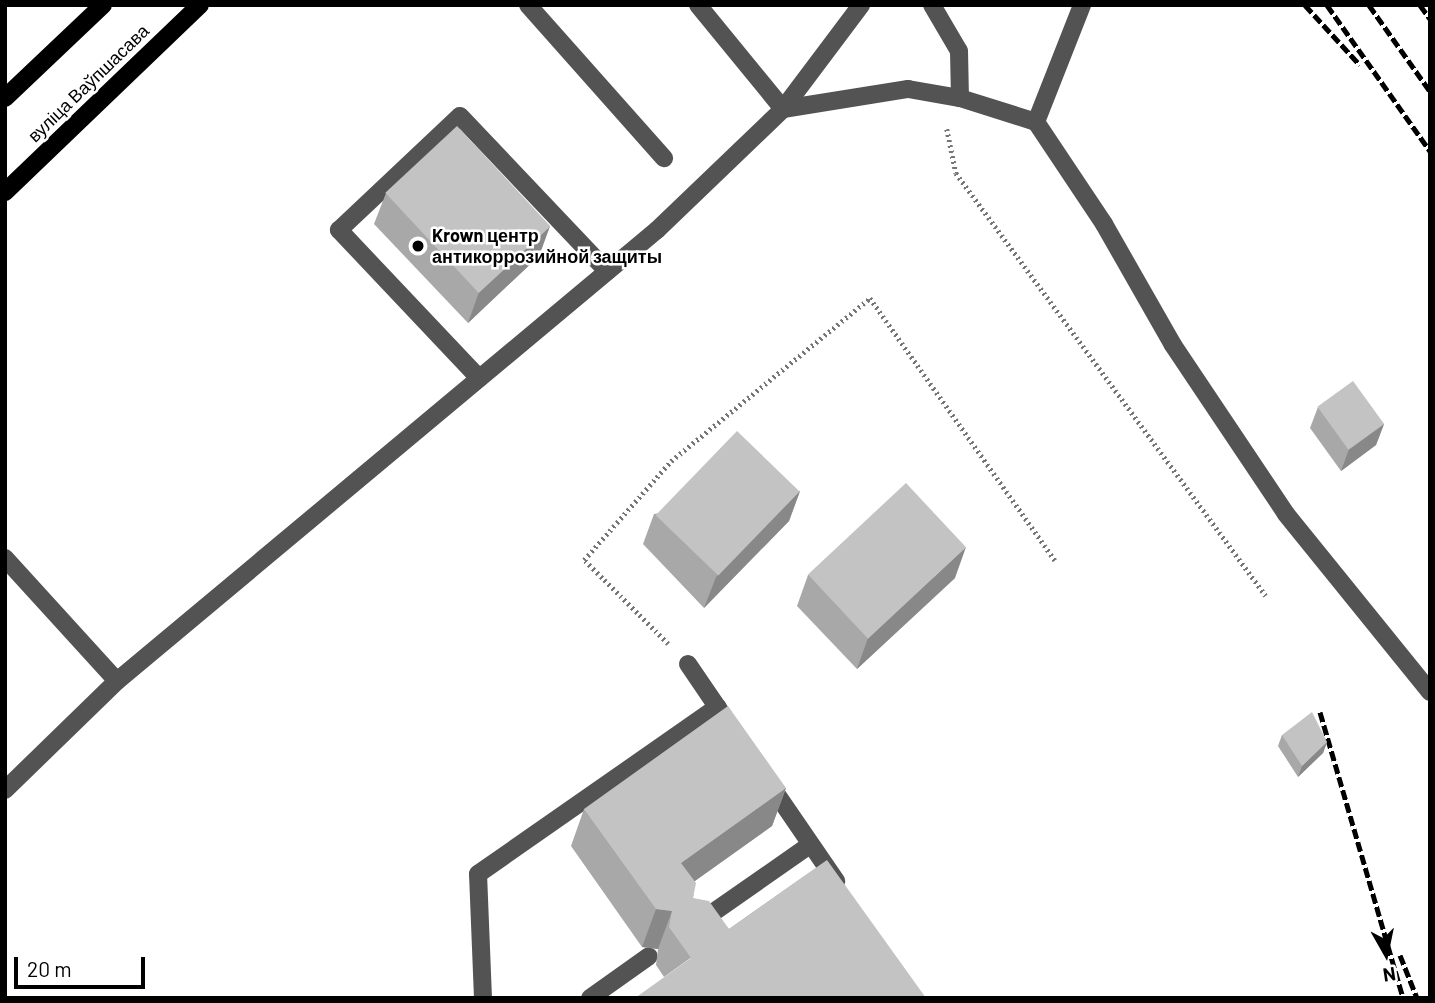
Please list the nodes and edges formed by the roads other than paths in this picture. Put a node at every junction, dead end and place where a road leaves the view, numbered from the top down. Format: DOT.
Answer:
graph roads {
  1 [pos="103,5"];
  2 [pos="200,5"];
  3 [pos="528,5"];
  4 [pos="698,5"];
  5 [pos="861,5"];
  6 [pos="932,5"];
  7 [pos="1082,5"];
  8 [pos="960,97"];
  9 [pos="5,98"];
  10 [pos="783,109"];
  11 [pos="1036,122"];
  12 [pos="664,158"];
  13 [pos="5,192"];
  14 [pos="607,271"];
  15 [pos="480,378"];
  16 [pos="5,558"];
  17 [pos="688,664"];
  18 [pos="117,681"];
  19 [pos="1430,692"];
  20 [pos="717,707"];
  21 [pos="733,730"];
  22 [pos="756,765"];
  23 [pos="5,790"];
  24 [pos="810,845"];
  25 [pos="845,893"];
  26 [pos="689,930"];
  27 [pos="649,956"];
  28 [pos="483,998"];
  29 [pos="590,998"];
  1 -- 9 [label="main road"];
  2 -- 13 [label="main road, вуліца Ваўпшасава"];
  3 -- 12 [label="lane"];
  4 -- 10 [label="lane"];
  5 -- 10 [label="lane"];
  6 -- 8 [label="lane"];
  7 -- 11 [label="lane"];
  8 -- 10 [label="lane"];
  8 -- 11 [label="lane"];
  10 -- 14 [label="lane"];
  11 -- 19 [label="lane"];
  14 -- 15 [label="lane"];
  14 -- 15 [label="lane"];
  15 -- 18 [label="lane"];
  16 -- 18 [label="lane"];
  17 -- 20 [label="lane"];
  18 -- 23 [label="lane"];
  20 -- 21 [label="lane"];
  20 -- 28 [label="lane"];
  22 -- 24 [label="lane"];
  24 -- 25 [label="lane"];
  24 -- 26 [label="lane"];
  27 -- 29 [label="lane"];
}
